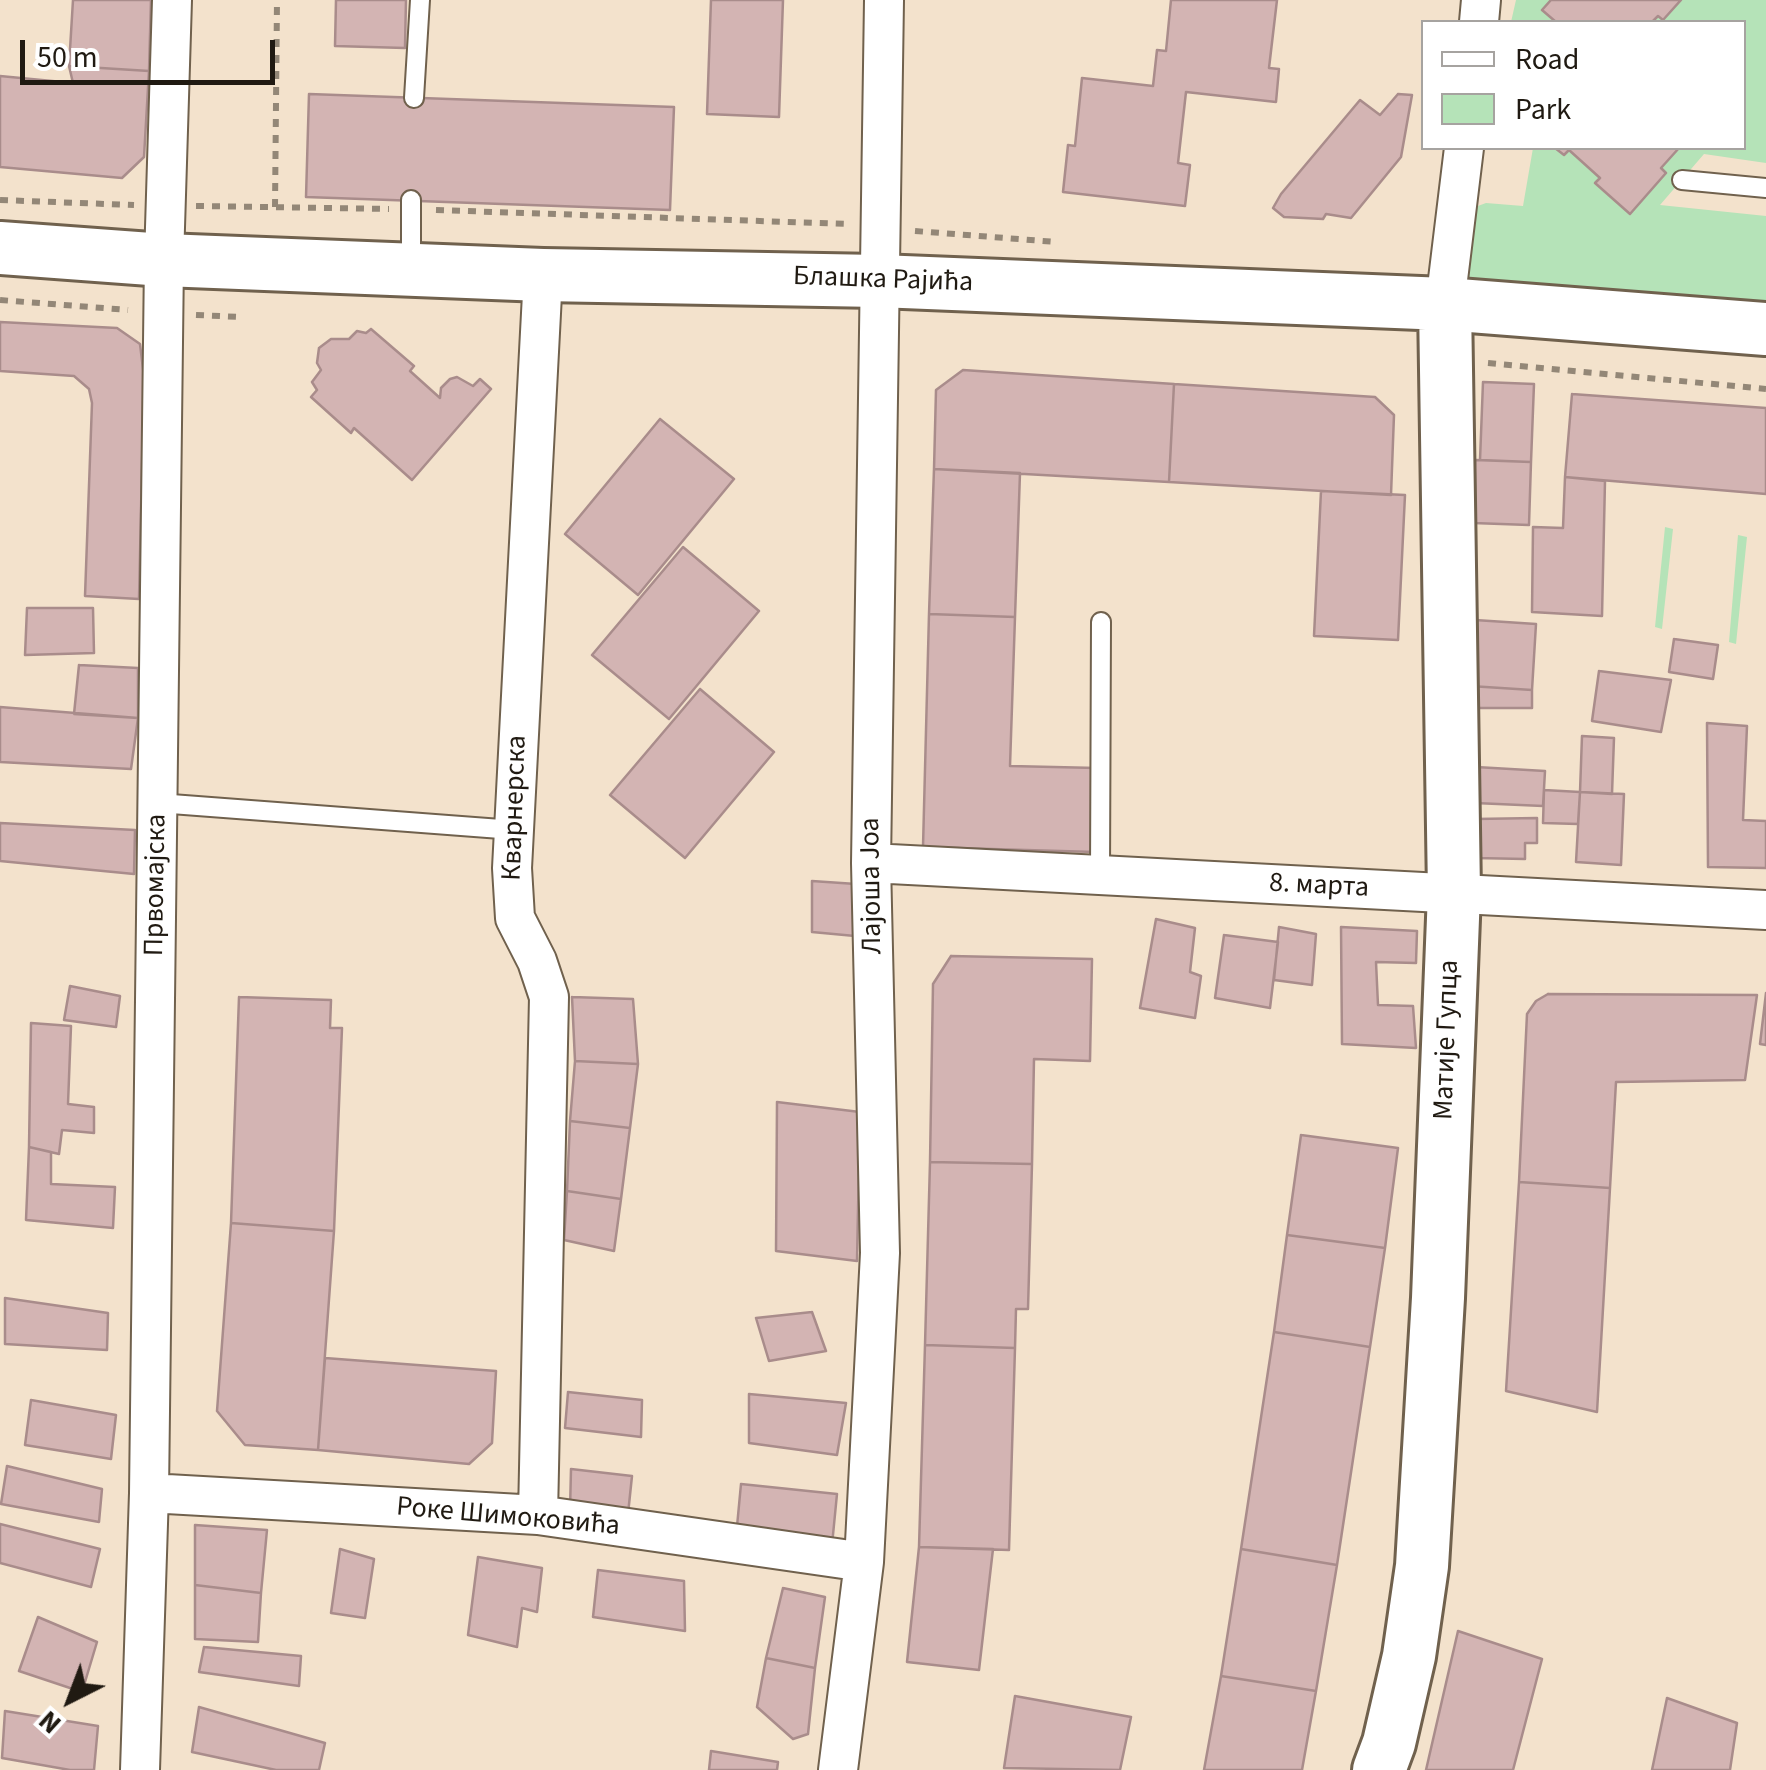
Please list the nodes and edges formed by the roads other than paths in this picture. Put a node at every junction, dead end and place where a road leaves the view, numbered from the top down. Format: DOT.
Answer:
graph roads {
  1 [pos="172,0"];
  2 [pos="420,0"];
  3 [pos="884,0"];
  4 [pos="414,98"];
  5 [pos="1464,150"];
  6 [pos="1682,180"];
  7 [pos="1766,188"];
  8 [pos="412,200"];
  9 [pos="0,248"];
  10 [pos="164,260"];
  11 [pos="410,268"];
  12 [pos="543,275"];
  13 [pos="879,281"];
  14 [pos="1445,304"];
  15 [pos="1766,329"];
  16 [pos="1101,622"];
  17 [pos="158,803"];
  18 [pos="514,830"];
  19 [pos="871,863"];
  20 [pos="1100,874"];
  21 [pos="1454,893"];
  22 [pos="1766,910"];
  23 [pos="149,1493"];
  24 [pos="538,1515"];
  25 [pos="864,1562"];
  26 [pos="140,1770"];
  27 [pos="838,1770"];
  28 [pos="1379,1770"];
  1 -- 10 [label="street, Првомајска"];
  2 -- 4 [label="lane"];
  3 -- 13 [label="street, Лајоша Јоа"];
  5 -- 14 [label="street"];
  6 -- 7 [label="lane"];
  8 -- 11 [label="lane"];
  9 -- 10 [label="street, Блашка Рајића"];
  10 -- 11 [label="street, Блашка Рајића"];
  10 -- 17 [label="street, Првомајска"];
  11 -- 12 [label="street, Блашка Рајића"];
  12 -- 13 [label="street, Блашка Рајића"];
  12 -- 18 [label="street, Кварнерска"];
  13 -- 14 [label="street, Блашка Рајића"];
  13 -- 19 [label="street, Лајоша Јоа"];
  14 -- 15 [label="street, Блашка Рајића"];
  14 -- 21 [label="street, Матије Гупца"];
  16 -- 20 [label="lane"];
  17 -- 18 [label="lane"];
  17 -- 23 [label="street, Првомајска"];
  18 -- 24 [label="street, Кварнерска"];
  19 -- 20 [label="street, 8. марта"];
  19 -- 25 [label="street, Лајоша Јоа"];
  20 -- 21 [label="street, 8. марта"];
  21 -- 22 [label="street, 8. марта"];
  21 -- 28 [label="street, Матије Гупца"];
  23 -- 24 [label="street, Роке Шимоковића"];
  23 -- 26 [label="street, Првомајска"];
  24 -- 25 [label="street, Роке Шимоковића"];
  25 -- 27 [label="street, Лајоша Јоа"];
}
